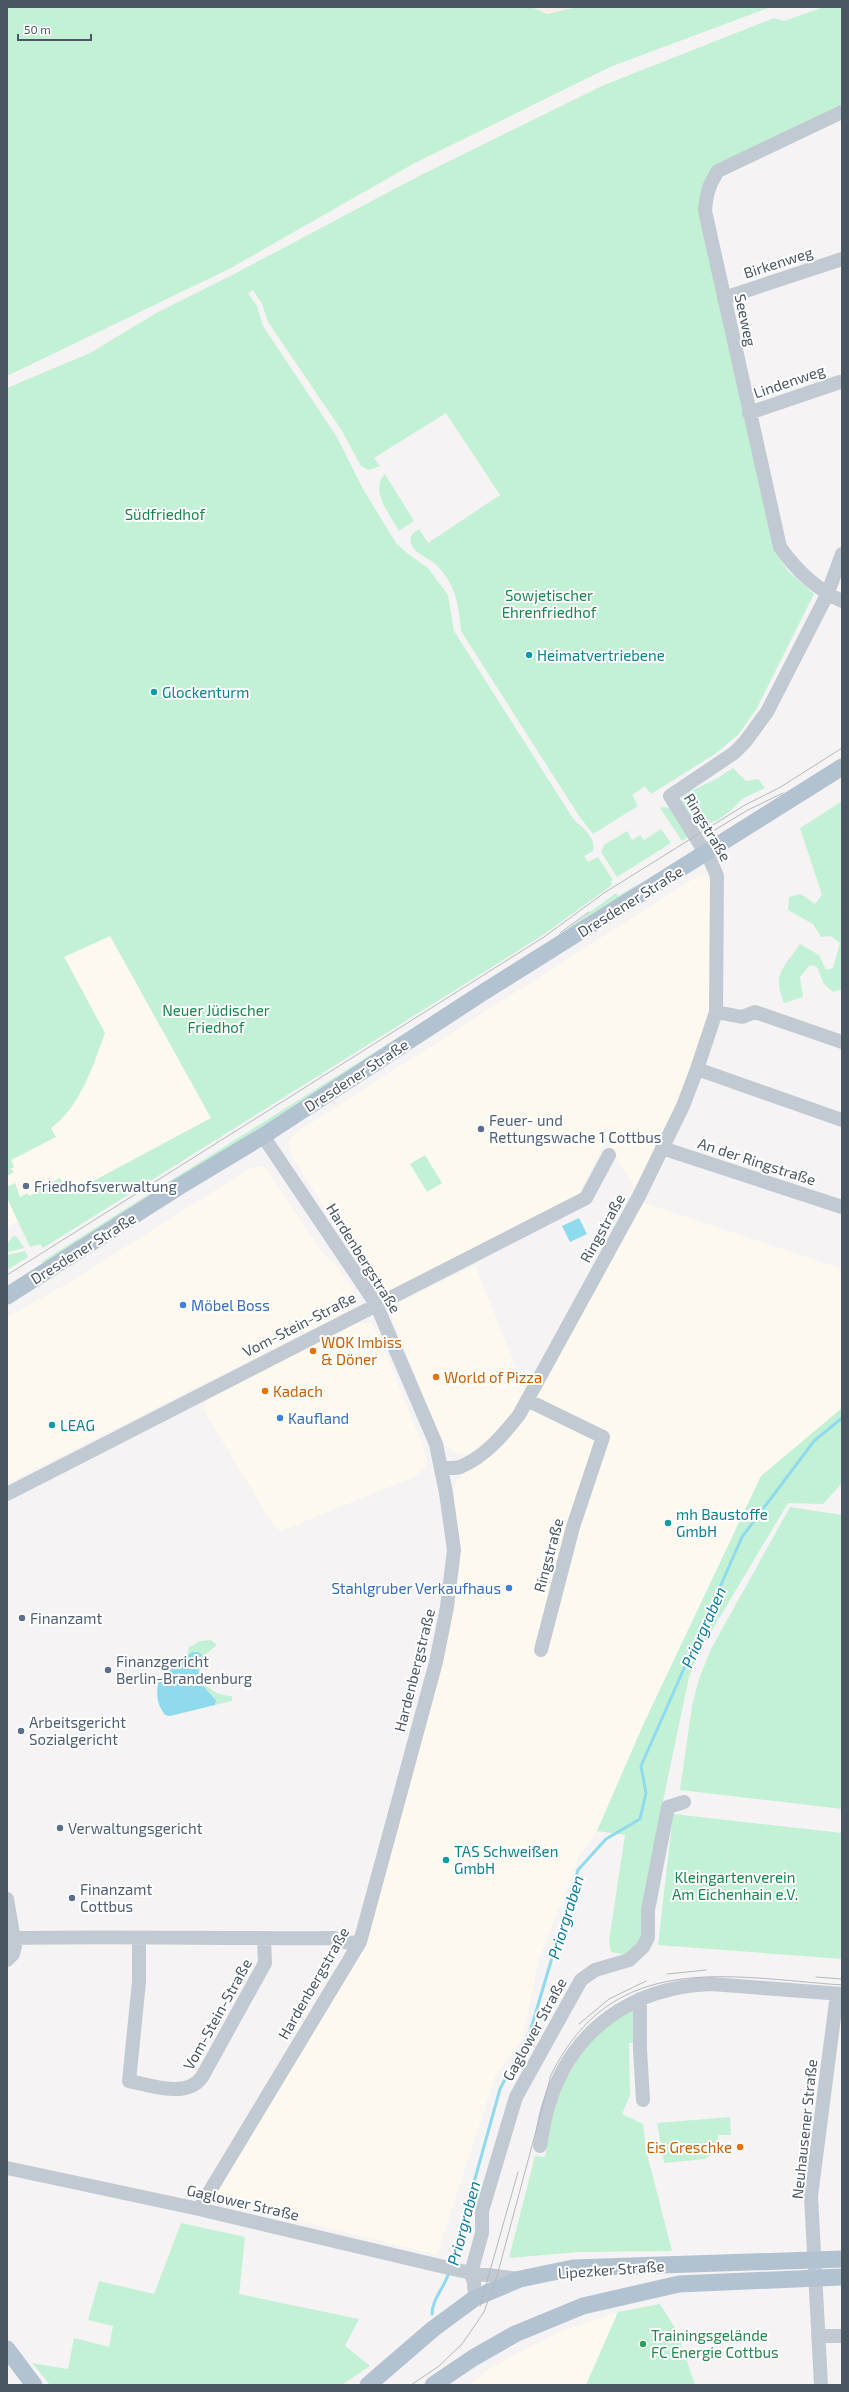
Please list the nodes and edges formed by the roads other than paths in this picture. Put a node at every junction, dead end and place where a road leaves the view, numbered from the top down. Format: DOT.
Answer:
graph roads {
  1 [pos="842,112"];
  2 [pos="842,259"];
  3 [pos="724,298"];
  4 [pos="840,382"];
  5 [pos="749,412"];
  6 [pos="842,554"];
  7 [pos="827,594"];
  8 [pos="842,601"];
  9 [pos="842,767"];
  10 [pos="706,853"];
  11 [pos="716,1012"];
  12 [pos="842,1042"];
  13 [pos="697,1068"];
  14 [pos="842,1120"];
  15 [pos="263,1136"];
  16 [pos="662,1148"];
  17 [pos="609,1155"];
  18 [pos="842,1207"];
  19 [pos="7,1296"];
  20 [pos="376,1304"];
  21 [pos="527,1400"];
  22 [pos="442,1473"];
  23 [pos="7,1494"];
  24 [pos="541,1650"];
  25 [pos="684,1802"];
  26 [pos="7,1898"];
  27 [pos="15,1938"];
  28 [pos="139,1938"];
  29 [pos="264,1938"];
  30 [pos="360,1942"];
  31 [pos="7,1960"];
  32 [pos="839,1994"];
  33 [pos="640,1999"];
  34 [pos="643,2100"];
  35 [pos="540,2146"];
  36 [pos="7,2168"];
  37 [pos="199,2209"];
  38 [pos="842,2259"];
  39 [pos="815,2269"];
  40 [pos="466,2272"];
  41 [pos="842,2277"];
  42 [pos="520,2279"];
  43 [pos="475,2298"];
  44 [pos="818,2336"];
  45 [pos="842,2336"];
  46 [pos="7,2349"];
  47 [pos="34,2385"];
  48 [pos="368,2385"];
  49 [pos="433,2385"];
  50 [pos="821,2385"];
  1 -- 3 [label="street, Seeweg"];
  2 -- 3 [label="street, Birkenweg"];
  3 -- 5 [label="street, Seeweg"];
  4 -- 5 [label="street, Lindenweg"];
  5 -- 7 [label="street, Seeweg"];
  6 -- 7 [label="street, Ringstraße"];
  7 -- 8 [label="street, Seeweg"];
  7 -- 10 [label="street, Ringstraße"];
  9 -- 10 [label="main road, Dresdener Straße"];
  10 -- 11 [label="street, Ringstraße"];
  10 -- 15 [label="main road, Dresdener Straße"];
  11 -- 12 [label="street"];
  11 -- 13 [label="street, Ringstraße"];
  13 -- 14 [label="street"];
  13 -- 16 [label="street, Ringstraße"];
  15 -- 19 [label="main road, Dresdener Straße"];
  15 -- 20 [label="street, Hardenbergstraße"];
  16 -- 18 [label="street, An der Ringstraße"];
  16 -- 21 [label="street, Ringstraße"];
  17 -- 20 [label="street, Vom-Stein-Straße"];
  20 -- 22 [label="street, Hardenbergstraße"];
  20 -- 23 [label="street, Vom-Stein-Straße"];
  21 -- 22 [label="street, Ringstraße"];
  21 -- 24 [label="street, Ringstraße"];
  22 -- 30 [label="street, Hardenbergstraße"];
  25 -- 40 [label="street, Gaglower Straße"];
  26 -- 27 [label="street"];
  27 -- 28 [label="street, Vom-Stein-Straße"];
  27 -- 31 [label="street"];
  28 -- 29 [label="street, Vom-Stein-Straße"];
  28 -- 29 [label="street, Vom-Stein-Straße"];
  29 -- 30 [label="street, Vom-Stein-Straße"];
  30 -- 37 [label="street, Hardenbergstraße"];
  32 -- 33 [label="street"];
  32 -- 39 [label="street, Neuhausener Straße"];
  33 -- 34 [label="street"];
  33 -- 35 [label="street"];
  36 -- 37 [label="street, Gaglower Straße"];
  37 -- 40 [label="street, Gaglower Straße"];
  38 -- 39 [label="main road, Lipezker Straße"];
  39 -- 41 [label="main road, Lipezker Straße"];
  39 -- 42 [label="main road, Lipezker Straße"];
  39 -- 44 [label="street, Neuhausener Straße"];
  39 -- 49 [label="main road, Lipezker Straße"];
  40 -- 42 [label="street, Gaglower Straße"];
  40 -- 43 [label="street, Gaglower Straße"];
  42 -- 43 [label="main road, Lipezker Straße"];
  43 -- 48 [label="main road, Lipezker Straße"];
  44 -- 45 [label="street"];
  44 -- 50 [label="street, Neuhausener Straße"];
  46 -- 47 [label="main road"];
}
